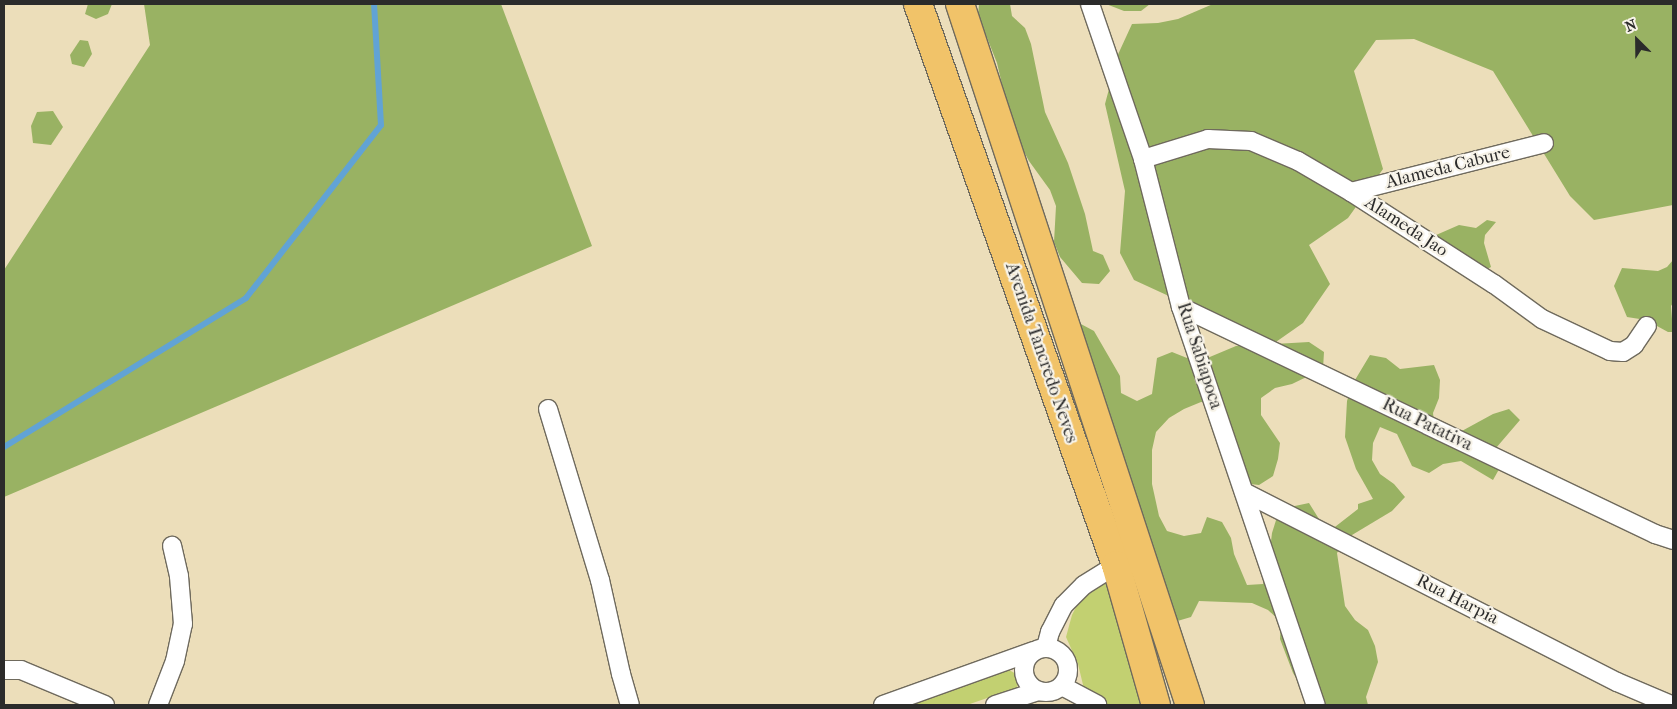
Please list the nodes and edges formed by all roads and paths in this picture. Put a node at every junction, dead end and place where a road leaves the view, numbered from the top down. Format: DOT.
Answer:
graph roads {
  1 [pos="918,4"];
  2 [pos="960,4"];
  3 [pos="1090,4"];
  4 [pos="1544,144"];
  5 [pos="1143,159"];
  6 [pos="1351,192"];
  7 [pos="1181,307"];
  8 [pos="1647,326"];
  9 [pos="548,409"];
  10 [pos="1244,492"];
  11 [pos="1673,540"];
  12 [pos="172,546"];
  13 [pos="1116,565"];
  14 [pos="1040,649"];
  15 [pos="4,670"];
  16 [pos="1062,686"];
  17 [pos="1038,690"];
  18 [pos="105,705"];
  19 [pos="158,705"];
  20 [pos="630,705"];
  21 [pos="883,705"];
  22 [pos="994,705"];
  23 [pos="1097,705"];
  24 [pos="1156,705"];
  25 [pos="1190,705"];
  26 [pos="1316,705"];
  27 [pos="1672,705"];
  1 -- 13 [label="main road, Avenida Tancredo Neves"];
  2 -- 25 [label="main road, Avenida Tancredo Neves"];
  3 -- 5 [label="street, Rua Sabiapoca"];
  4 -- 6 [label="street, Alameda Cabure"];
  5 -- 6 [label="street, Alameda Jao"];
  5 -- 7 [label="street, Rua Sabiapoca"];
  6 -- 8 [label="street, Alameda Jao"];
  7 -- 10 [label="street, Rua Sabiapoca"];
  7 -- 11 [label="street, Rua Patativa"];
  9 -- 20 [label="street"];
  10 -- 26 [label="street, Rua Sabiapoca"];
  10 -- 27 [label="street, Rua Harpia"];
  12 -- 19 [label="street"];
  13 -- 14 [label="street"];
  13 -- 24 [label="main road, Avenida Tancredo Neves"];
  14 -- 16 [label="street"];
  14 -- 17 [label="street"];
  14 -- 21 [label="street"];
  15 -- 18 [label="street"];
  16 -- 17 [label="street"];
  16 -- 23 [label="street"];
  17 -- 22 [label="street"];
}
